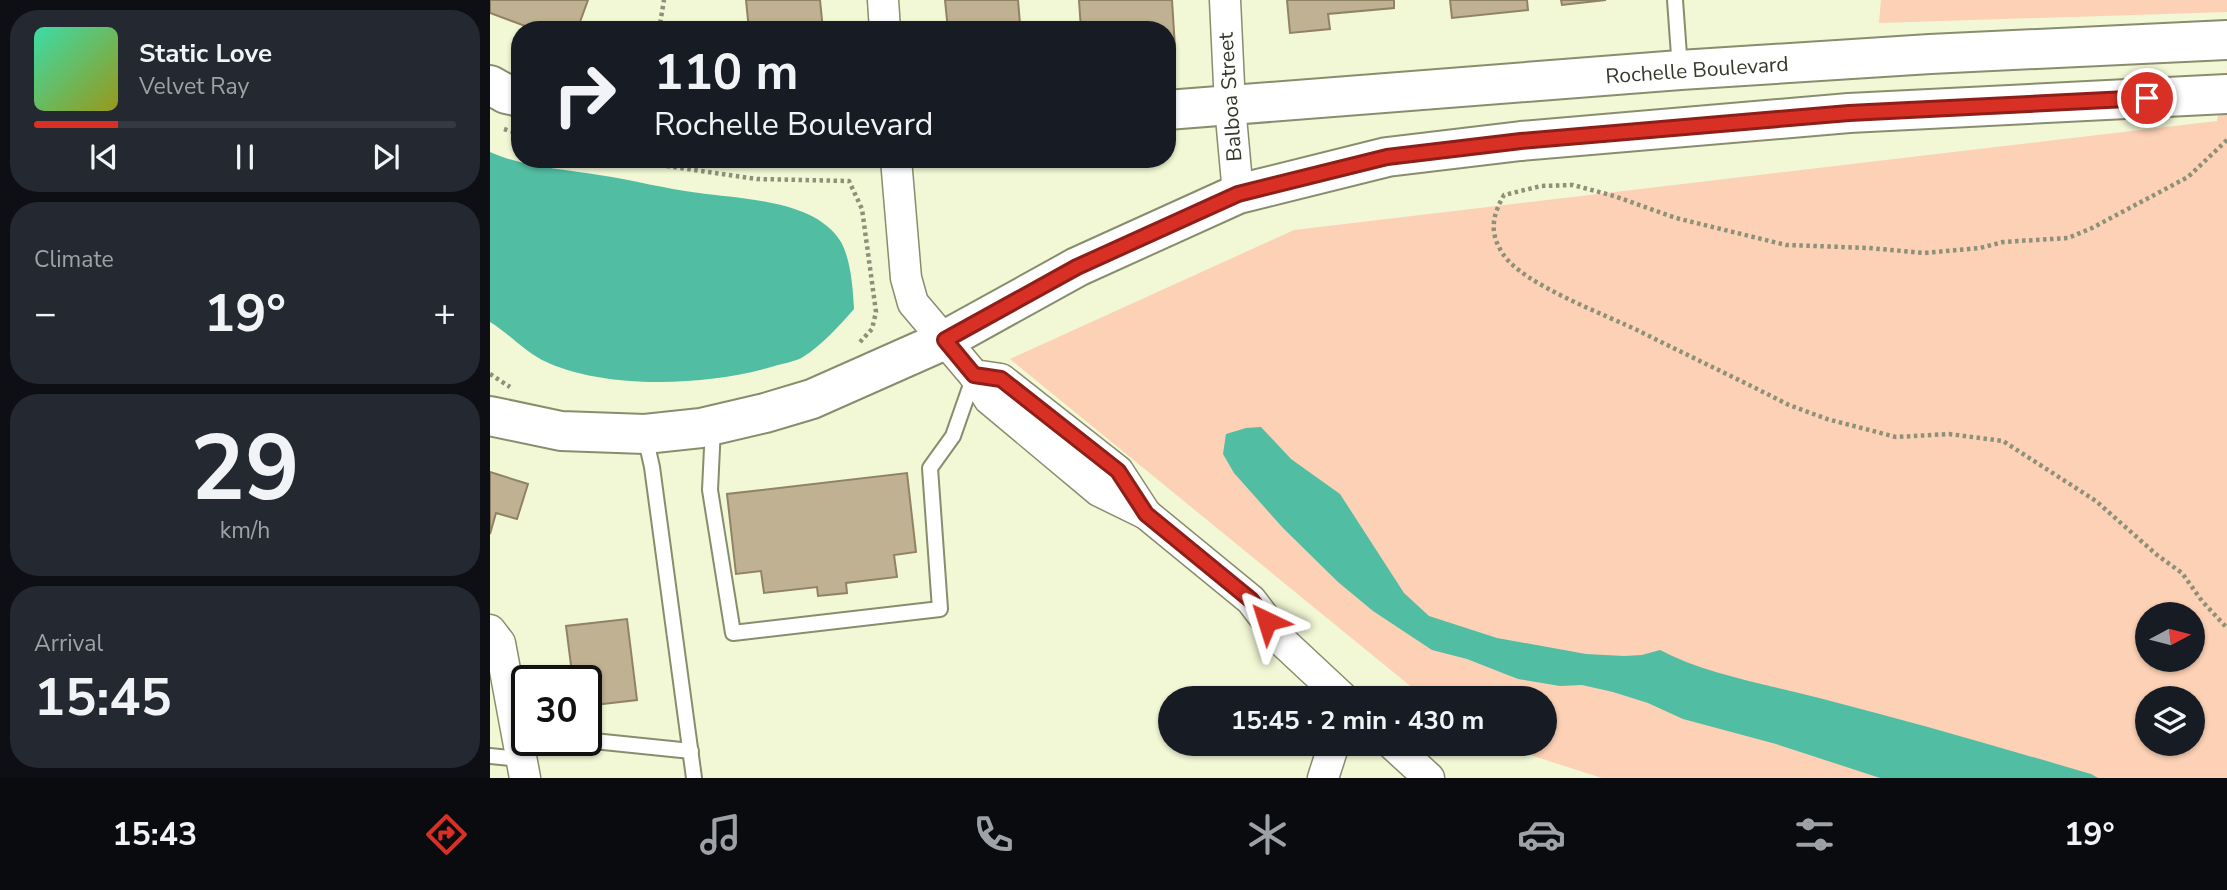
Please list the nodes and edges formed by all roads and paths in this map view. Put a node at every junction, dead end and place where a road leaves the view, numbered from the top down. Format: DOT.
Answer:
graph roads {
  1 [pos="664,0"];
  2 [pos="883,0"];
  3 [pos="1225,0"];
  4 [pos="1675,0"];
  5 [pos="660,21"];
  6 [pos="885,21"];
  7 [pos="2227,40"];
  8 [pos="1680,70"];
  9 [pos="490,85"];
  10 [pos="2227,94"];
  11 [pos="511,95"];
  12 [pos="1230,106"];
  13 [pos="1176,109"];
  14 [pos="2227,140"];
  15 [pos="681,168"];
  16 [pos="897,168"];
  17 [pos="1238,194"];
  18 [pos="945,340"];
  19 [pos="857,344"];
  20 [pos="490,374"];
  21 [pos="974,375"];
  22 [pos="523,390"];
  23 [pos="490,416"];
  24 [pos="713,425"];
  25 [pos="645,434"];
  26 [pos="2227,628"];
  27 [pos="490,630"];
  28 [pos="1330,686"];
  29 [pos="511,697"];
  30 [pos="602,742"];
  31 [pos="691,751"];
  32 [pos="511,753"];
  33 [pos="490,756"];
  34 [pos="1330,756"];
  35 [pos="1405,756"];
  36 [pos="694,778"];
  37 [pos="1323,778"];
  38 [pos="1429,778"];
  1 -- 5 [label="path"];
  2 -- 6 [label="street"];
  3 -- 12 [label="street, Balboa Street"];
  4 -- 8 [label="lane"];
  7 -- 8 [label="main road, Rochelle Boulevard"];
  8 -- 12 [label="main road, Rochelle Boulevard"];
  9 -- 11 [label="main road"];
  10 -- 17 [label="main road"];
  12 -- 13 [label="main road, Rochelle Boulevard"];
  12 -- 17 [label="street, Balboa Street"];
  14 -- 26 [label="path"];
  15 -- 19 [label="path"];
  16 -- 18 [label="street"];
  17 -- 18 [label="main road"];
  18 -- 21 [label="street"];
  18 -- 24 [label="main road"];
  20 -- 22 [label="path"];
  21 -- 24 [label="lane"];
  21 -- 28 [label="street"];
  23 -- 25 [label="main road"];
  24 -- 25 [label="main road"];
  25 -- 31 [label="lane"];
  27 -- 29 [label="street"];
  30 -- 31 [label="lane"];
  31 -- 36 [label="lane"];
  32 -- 33 [label="lane"];
  34 -- 37 [label="street"];
  35 -- 38 [label="street"];
}
